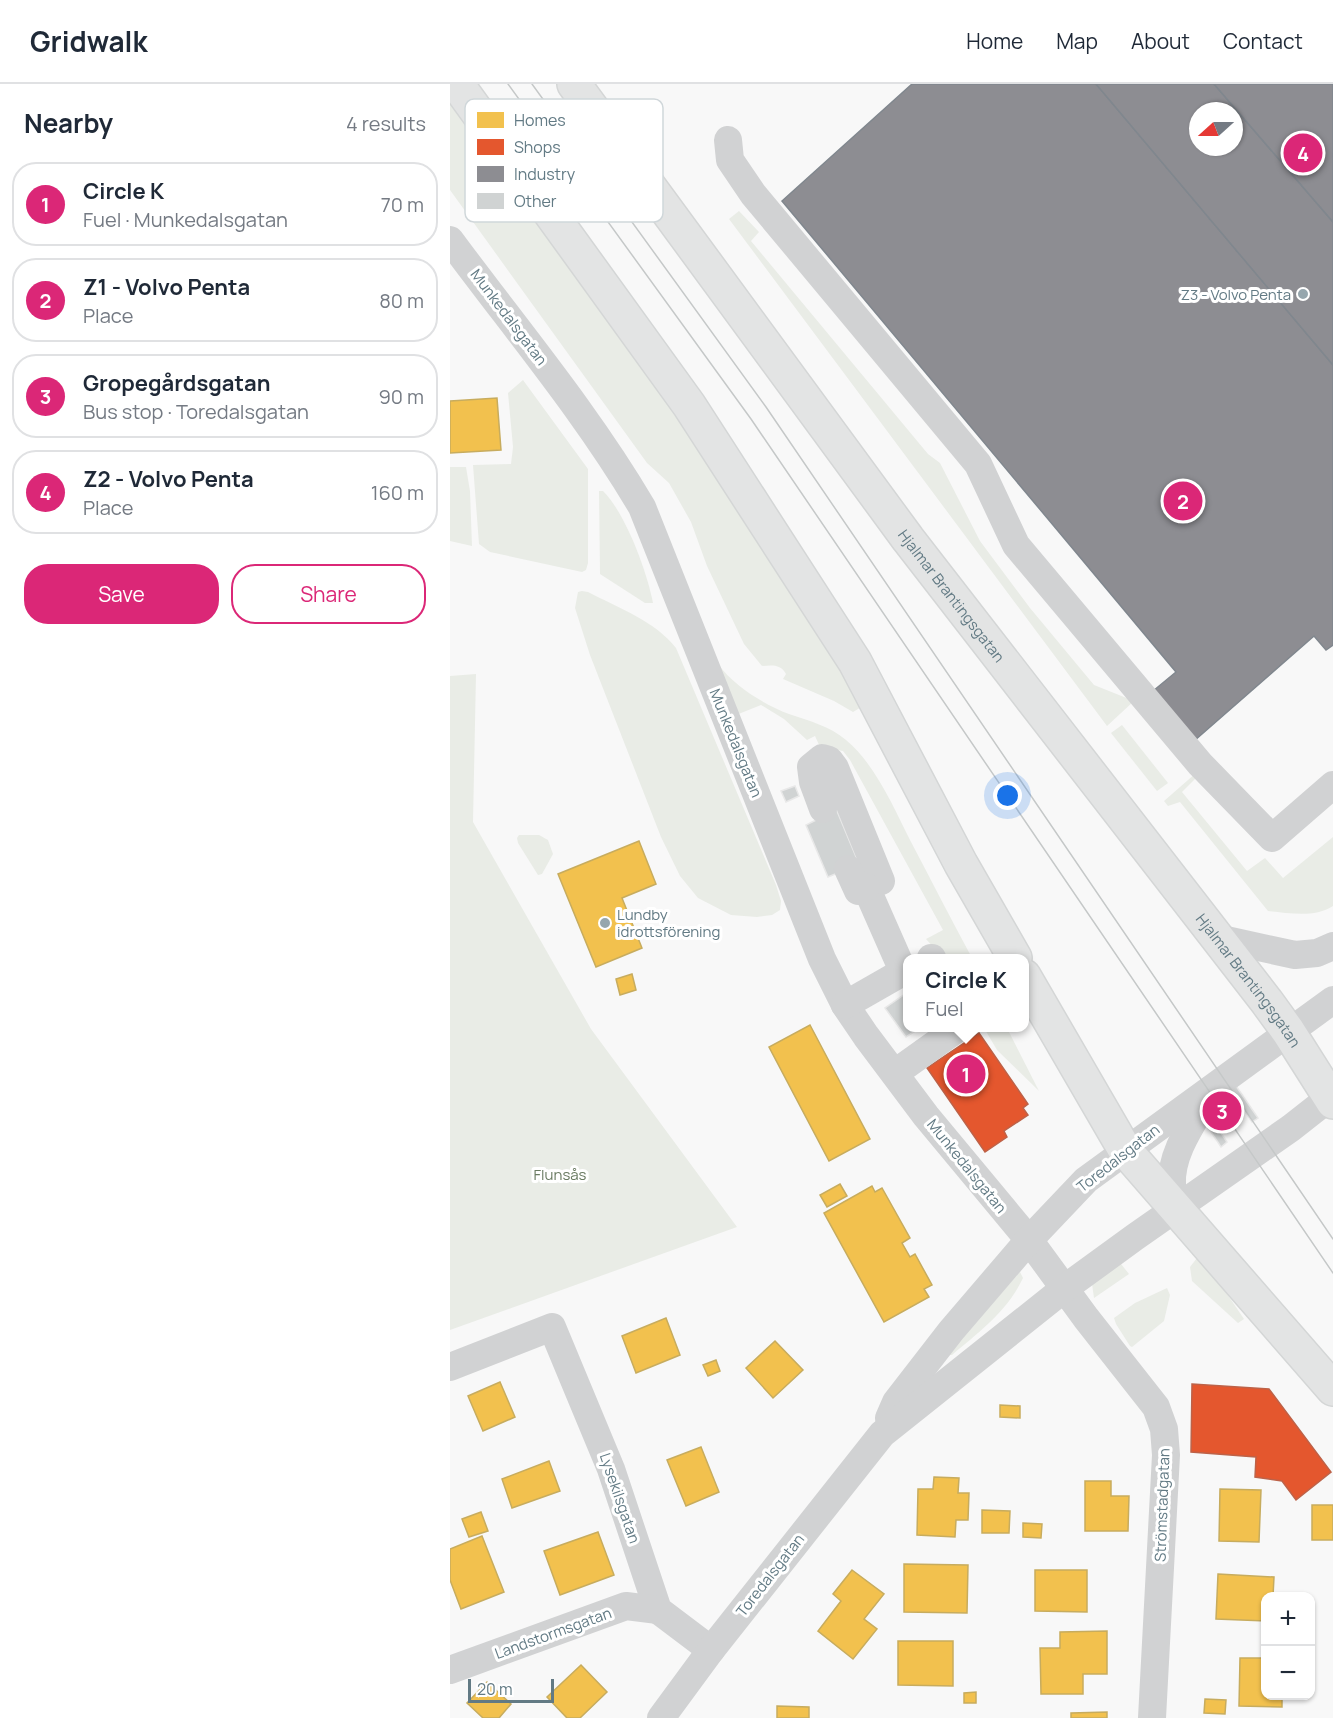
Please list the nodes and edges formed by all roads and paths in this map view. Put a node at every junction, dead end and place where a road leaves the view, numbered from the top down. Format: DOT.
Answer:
graph roads {
  1 [pos="457,84"];
  2 [pos="574,84"];
  3 [pos="468,99"];
  4 [pos="585,99"];
  5 [pos="728,140"];
  6 [pos="663,205"];
  7 [pos="557,222"];
  8 [pos="450,240"];
  9 [pos="1333,785"];
  10 [pos="823,809"];
  11 [pos="1217,938"];
  12 [pos="1333,946"];
  13 [pos="1013,954"];
  14 [pos="903,966"];
  15 [pos="903,971"];
  16 [pos="1029,985"];
  17 [pos="1333,1000"];
  18 [pos="845,1005"];
  19 [pos="1288,1031"];
  20 [pos="952,1032"];
  21 [pos="895,1073"];
  22 [pos="1215,1084"];
  23 [pos="1332,1098"];
  24 [pos="1125,1150"];
  25 [pos="1176,1208"];
  26 [pos="1029,1240"];
  27 [pos="1065,1288"];
  28 [pos="450,1367"];
  29 [pos="1333,1389"];
  30 [pos="882,1434"];
  31 [pos="658,1610"];
  32 [pos="711,1650"];
  33 [pos="450,1670"];
  34 [pos="669,1715"];
  35 [pos="1152,1718"];
  1 -- 3 [label="main road"];
  2 -- 4 [label="main road, Hjalmar Brantingsgatan"];
  5 -- 9 [label="street"];
  6 -- 11 [label="main road, Hjalmar Brantingsgatan"];
  7 -- 13 [label="main road"];
  8 -- 18 [label="street, Munkedalsgatan"];
  10 -- 14 [label="street"];
  11 -- 12 [label="street"];
  11 -- 19 [label="main road, Hjalmar Brantingsgatan"];
  15 -- 18 [label="street"];
  16 -- 24 [label="main road"];
  17 -- 19 [label="street, Toredalsgatan"];
  18 -- 21 [label="street, Munkedalsgatan"];
  19 -- 22 [label="street, Toredalsgatan"];
  19 -- 23 [label="main road, Hjalmar Brantingsgatan"];
  20 -- 21 [label="street"];
  21 -- 26 [label="street, Munkedalsgatan"];
  22 -- 24 [label="street, Toredalsgatan"];
  22 -- 25 [label="street, Toredalsgatan"];
  23 -- 25 [label="street, Toredalsgatan"];
  24 -- 25 [label="main road"];
  24 -- 26 [label="street, Toredalsgatan"];
  25 -- 27 [label="street, Toredalsgatan"];
  25 -- 29 [label="main road"];
  26 -- 27 [label="street"];
  26 -- 30 [label="street, Toredalsgatan"];
  27 -- 30 [label="street, Toredalsgatan"];
  27 -- 35 [label="street, Strömstadgatan"];
  28 -- 31 [label="street, Lysekilsgatan"];
  30 -- 32 [label="street, Toredalsgatan"];
  31 -- 32 [label="street"];
  31 -- 33 [label="street, Landstormsgatan"];
  32 -- 34 [label="street, Toredalsgatan"];
}
